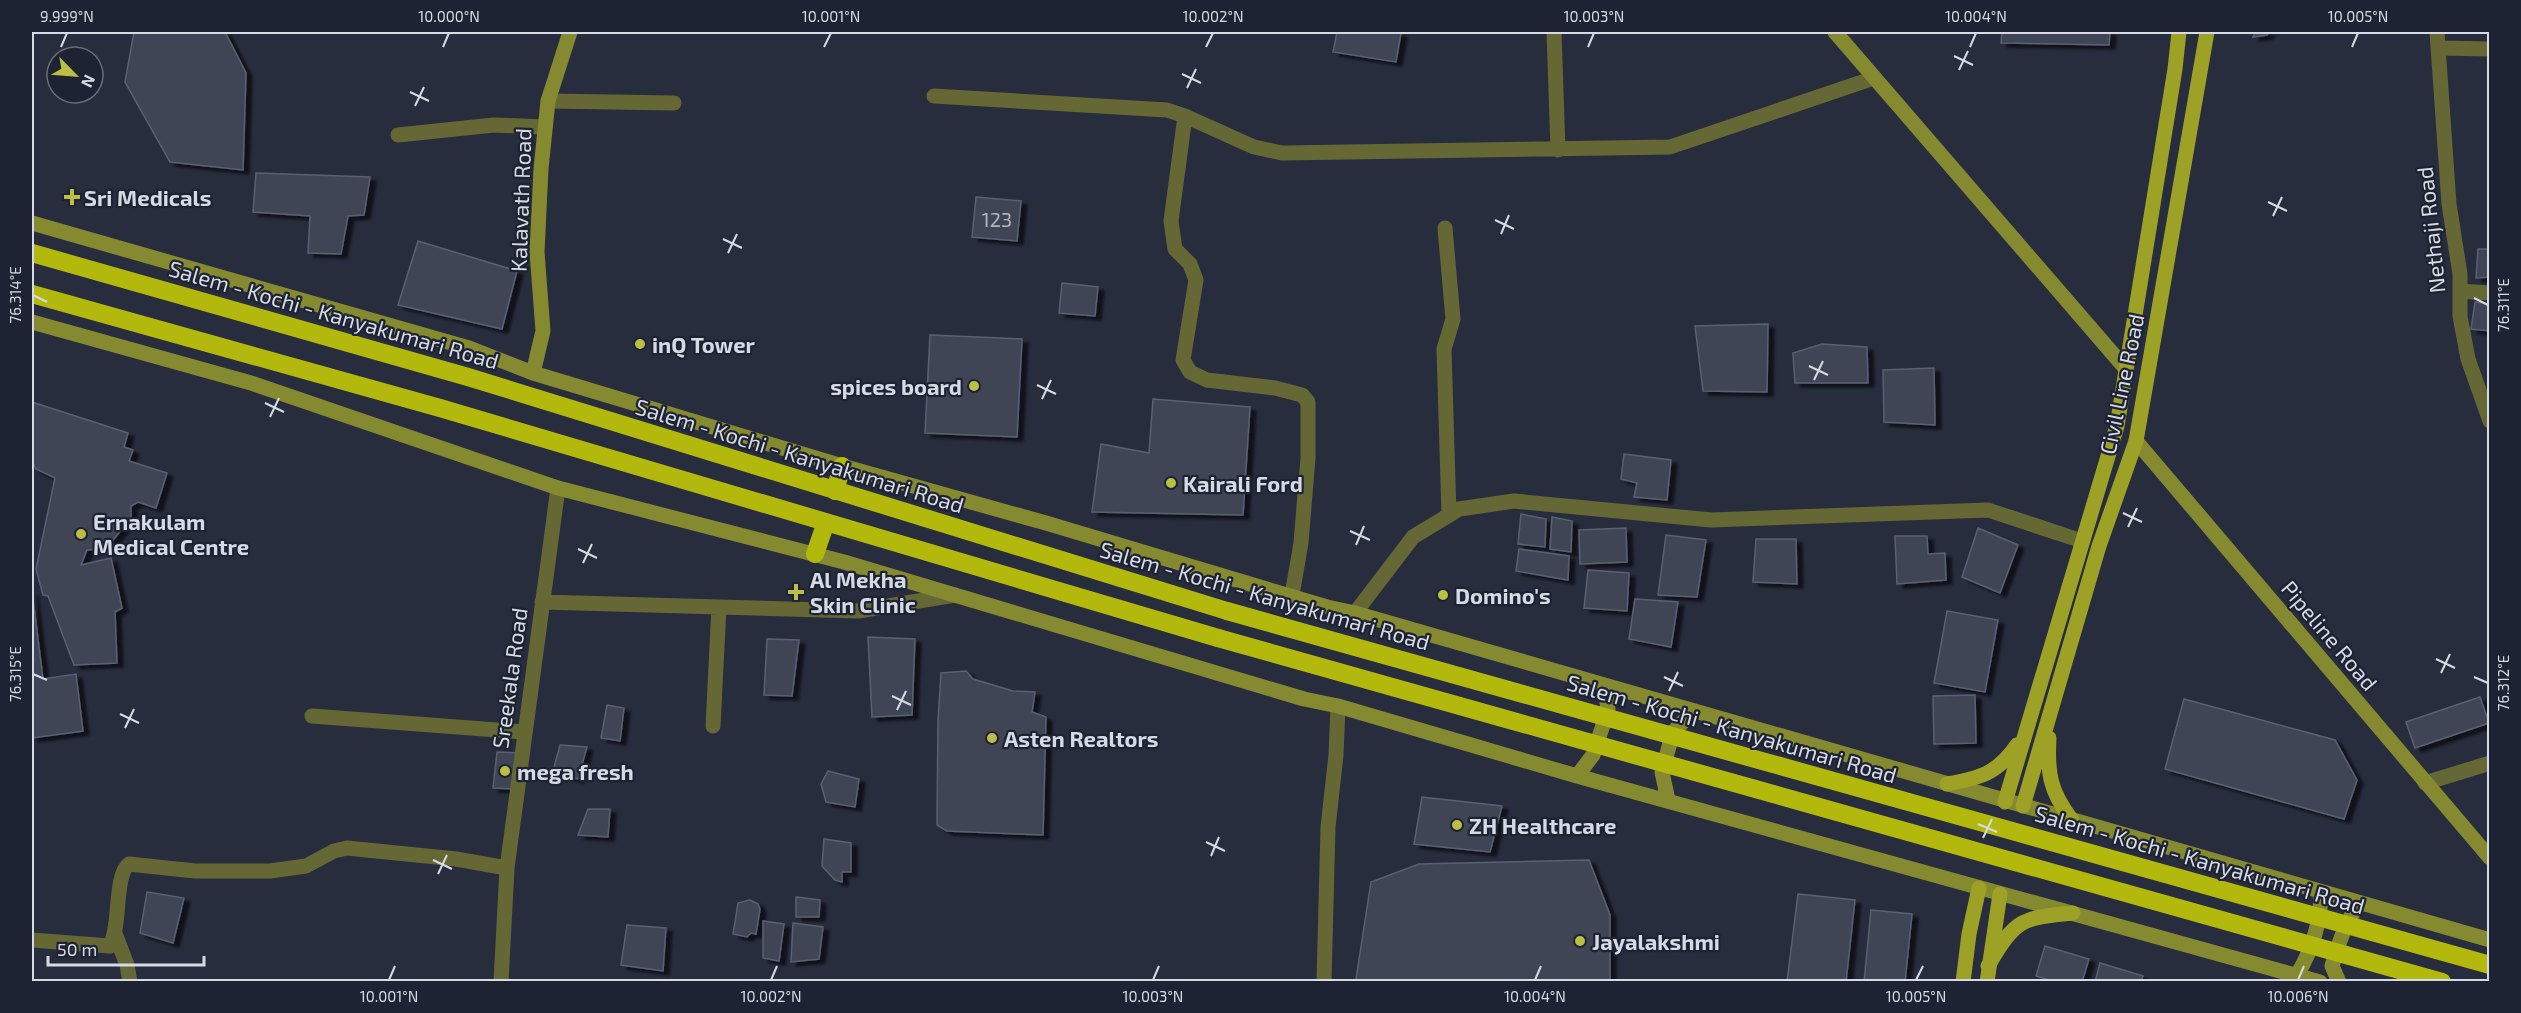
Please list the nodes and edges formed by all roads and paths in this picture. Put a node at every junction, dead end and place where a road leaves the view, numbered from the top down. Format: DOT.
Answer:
graph roads {
  1 [pos="570,32"];
  2 [pos="1554,32"];
  3 [pos="1835,32"];
  4 [pos="2179,32"];
  5 [pos="2207,32"];
  6 [pos="2437,32"];
  7 [pos="2439,48"];
  8 [pos="2490,49"];
  9 [pos="1874,78"];
  10 [pos="934,96"];
  11 [pos="548,101"];
  12 [pos="674,103"];
  13 [pos="1185,116"];
  14 [pos="545,127"];
  15 [pos="398,135"];
  16 [pos="1558,150"];
  17 [pos="32,223"];
  18 [pos="1445,228"];
  19 [pos="32,255"];
  20 [pos="2460,291"];
  21 [pos="2490,293"];
  22 [pos="32,294"];
  23 [pos="32,322"];
  24 [pos="2126,369"];
  25 [pos="533,373"];
  26 [pos="2490,421"];
  27 [pos="2136,441"];
  28 [pos="842,466"];
  29 [pos="558,488"];
  30 [pos="835,491"];
  31 [pos="1449,515"];
  32 [pos="826,522"];
  33 [pos="2082,541"];
  34 [pos="815,554"];
  35 [pos="955,595"];
  36 [pos="1292,595"];
  37 [pos="542,602"];
  38 [pos="719,607"];
  39 [pos="1355,613"];
  40 [pos="1605,686"];
  41 [pos="1338,706"];
  42 [pos="1694,711"];
  43 [pos="312,716"];
  44 [pos="2049,720"];
  45 [pos="713,726"];
  46 [pos="524,732"];
  47 [pos="2025,733"];
  48 [pos="2490,763"];
  49 [pos="1577,776"];
  50 [pos="2425,783"];
  51 [pos="1947,784"];
  52 [pos="1668,800"];
  53 [pos="2005,802"];
  54 [pos="2024,806"];
  55 [pos="2071,819"];
  56 [pos="2490,858"];
  57 [pos="507,868"];
  58 [pos="1979,888"];
  59 [pos="2321,892"];
  60 [pos="2000,894"];
  61 [pos="2361,903"];
  62 [pos="2073,913"];
  63 [pos="116,936"];
  64 [pos="32,940"];
  65 [pos="2490,940"];
  66 [pos="2490,965"];
  67 [pos="1988,966"];
  68 [pos="2297,975"];
  69 [pos="130,981"];
  70 [pos="501,981"];
  71 [pos="1324,981"];
  72 [pos="1963,981"];
  73 [pos="1987,981"];
  74 [pos="2320,981"];
  75 [pos="2339,981"];
  76 [pos="2442,981"];
  1 -- 11 [label="street, Kalavath Road"];
  2 -- 16 [label="street"];
  3 -- 9 [label="street"];
  4 -- 24 [label="main road, Civil Line Road"];
  5 -- 27 [label="main road, Civil Line Road"];
  6 -- 7 [label="street, Nethaji Road"];
  7 -- 8 [label="street"];
  7 -- 20 [label="street, Nethaji Road"];
  9 -- 16 [label="street"];
  9 -- 24 [label="street"];
  10 -- 13 [label="street"];
  11 -- 12 [label="street"];
  11 -- 14 [label="street, Kalavath Road"];
  13 -- 16 [label="street"];
  13 -- 36 [label="street"];
  14 -- 15 [label="street"];
  14 -- 25 [label="street, Kalavath Road"];
  17 -- 25 [label="street, Salem - Kochi - Kanyakumari Road"];
  18 -- 31 [label="street"];
  19 -- 30 [label="highway, Salem - Kochi - Kanyakumari Road"];
  20 -- 21 [label="street"];
  20 -- 26 [label="street, Nethaji Road"];
  22 -- 32 [label="highway"];
  23 -- 29 [label="street"];
  24 -- 33 [label="main road, Civil Line Road"];
  25 -- 28 [label="street, Salem - Kochi - Kanyakumari Road"];
  27 -- 44 [label="main road, Civil Line Road"];
  27 -- 50 [label="street, Pipeline Road"];
  28 -- 30 [label="highway"];
  28 -- 36 [label="street, Salem - Kochi - Kanyakumari Road"];
  29 -- 34 [label="street"];
  29 -- 37 [label="street, Sreekala Road"];
  30 -- 66 [label="highway, Salem - Kochi - Kanyakumari Road, bridge"];
  31 -- 33 [label="street"];
  31 -- 39 [label="street"];
  32 -- 34 [label="highway"];
  32 -- 76 [label="highway, bridge"];
  33 -- 47 [label="main road, Civil Line Road"];
  34 -- 35 [label="street"];
  35 -- 38 [label="street"];
  35 -- 41 [label="street"];
  36 -- 39 [label="street, Salem - Kochi - Kanyakumari Road"];
  37 -- 38 [label="street"];
  37 -- 46 [label="street, Sreekala Road"];
  38 -- 45 [label="street"];
  39 -- 40 [label="street, Salem - Kochi - Kanyakumari Road"];
  40 -- 42 [label="street, Salem - Kochi - Kanyakumari Road"];
  40 -- 49 [label="street"];
  41 -- 49 [label="street"];
  41 -- 71 [label="street"];
  42 -- 51 [label="street, Salem - Kochi - Kanyakumari Road"];
  42 -- 52 [label="street"];
  43 -- 46 [label="street"];
  44 -- 54 [label="main road, Civil Line Road"];
  44 -- 55 [label="main road"];
  46 -- 57 [label="street, Sreekala Road"];
  47 -- 51 [label="main road"];
  47 -- 53 [label="main road, Civil Line Road"];
  48 -- 50 [label="street"];
  49 -- 52 [label="street"];
  50 -- 56 [label="street, Pipeline Road"];
  51 -- 53 [label="street, Salem - Kochi - Kanyakumari Road"];
  52 -- 58 [label="street"];
  53 -- 54 [label="street, Salem - Kochi - Kanyakumari Road"];
  54 -- 55 [label="street, Salem - Kochi - Kanyakumari Road"];
  55 -- 59 [label="street, Salem - Kochi - Kanyakumari Road"];
  57 -- 63 [label="street"];
  57 -- 70 [label="street, Sreekala Road"];
  58 -- 60 [label="street"];
  58 -- 72 [label="main road"];
  59 -- 61 [label="street, Salem - Kochi - Kanyakumari Road"];
  59 -- 68 [label="street"];
  60 -- 62 [label="street"];
  60 -- 67 [label="main road"];
  61 -- 65 [label="street, Salem - Kochi - Kanyakumari Road"];
  61 -- 75 [label="street"];
  62 -- 67 [label="main road"];
  62 -- 68 [label="street"];
  63 -- 64 [label="street"];
  63 -- 69 [label="street"];
  67 -- 73 [label="main road"];
  68 -- 74 [label="street"];
}
